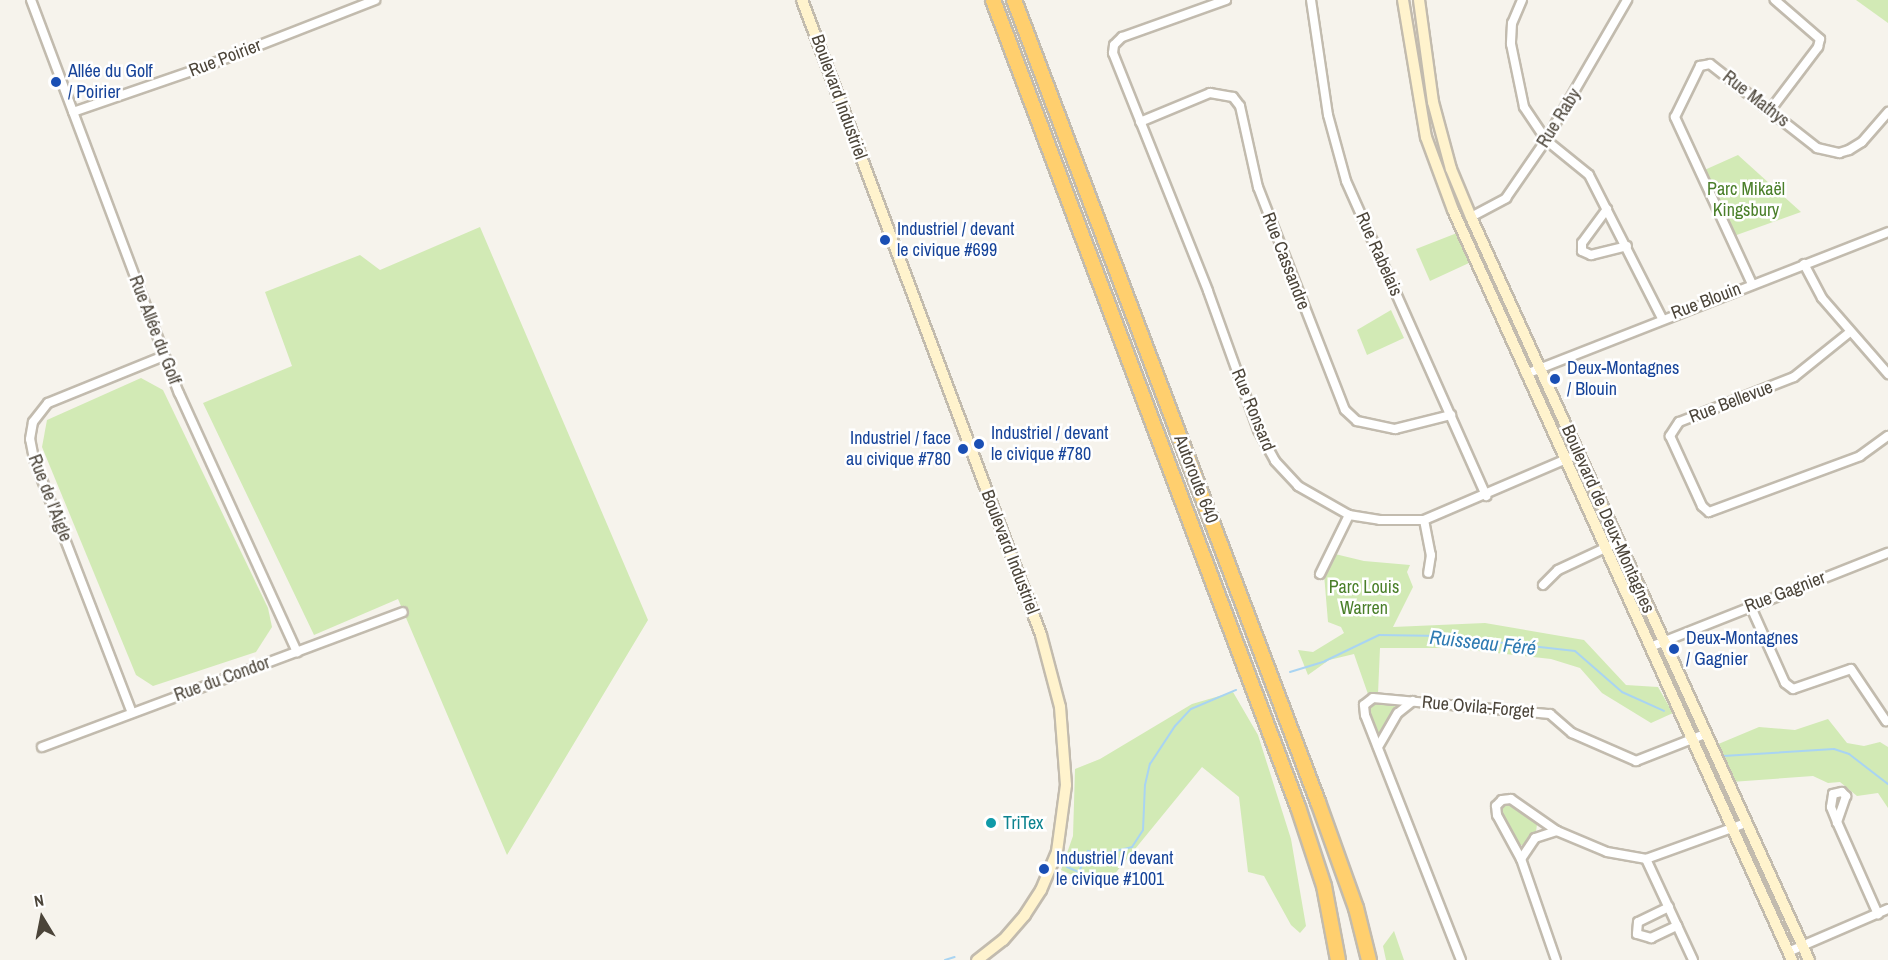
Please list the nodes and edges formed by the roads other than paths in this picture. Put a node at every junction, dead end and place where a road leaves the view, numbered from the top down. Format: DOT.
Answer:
graph roads {
  1 [pos="31,0"];
  2 [pos="375,0"];
  3 [pos="802,0"];
  4 [pos="993,0"];
  5 [pos="1014,0"];
  6 [pos="1226,0"];
  7 [pos="1311,0"];
  8 [pos="1402,0"];
  9 [pos="1419,0"];
  10 [pos="1522,0"];
  11 [pos="1627,0"];
  12 [pos="1775,0"];
  13 [pos="1200,3"];
  14 [pos="1771,109"];
  15 [pos="73,112"];
  16 [pos="1888,112"];
  17 [pos="1140,122"];
  18 [pos="1546,140"];
  19 [pos="1607,209"];
  20 [pos="1471,217"];
  21 [pos="1888,232"];
  22 [pos="1627,246"];
  23 [pos="1804,264"];
  24 [pos="1752,284"];
  25 [pos="1662,318"];
  26 [pos="1850,332"];
  27 [pos="164,356"];
  28 [pos="1539,368"];
  29 [pos="1526,374"];
  30 [pos="1888,374"];
  31 [pos="1451,415"];
  32 [pos="1888,436"];
  33 [pos="1578,454"];
  34 [pos="1565,459"];
  35 [pos="1486,496"];
  36 [pos="1349,515"];
  37 [pos="1424,520"];
  38 [pos="1618,542"];
  39 [pos="1605,547"];
  40 [pos="1888,553"];
  41 [pos="1428,573"];
  42 [pos="1320,574"];
  43 [pos="1543,585"];
  44 [pos="1750,605"];
  45 [pos="403,612"];
  46 [pos="1664,641"];
  47 [pos="1650,647"];
  48 [pos="297,652"];
  49 [pos="1413,701"];
  50 [pos="132,713"];
  51 [pos="1886,720"];
  52 [pos="1705,734"];
  53 [pos="1691,740"];
  54 [pos="42,747"];
  55 [pos="1378,747"];
  56 [pos="1746,822"];
  57 [pos="1837,822"];
  58 [pos="1732,829"];
  59 [pos="1557,831"];
  60 [pos="1521,859"];
  61 [pos="1647,859"];
  62 [pos="1669,907"];
  63 [pos="1888,909"];
  64 [pos="1878,914"];
  65 [pos="1677,926"];
  66 [pos="1802,946"];
  67 [pos="1790,956"];
  68 [pos="977,960"];
  69 [pos="1338,960"];
  70 [pos="1369,960"];
  71 [pos="1461,960"];
  72 [pos="1556,960"];
  73 [pos="1693,960"];
  74 [pos="1809,960"];
  1 -- 15 [label="street, Rue Allée du Golf"];
  2 -- 15 [label="street, Rue Poirier"];
  3 -- 68 [label="street, Boulevard Industriel"];
  4 -- 69 [label="highway, Autoroute 640"];
  5 -- 70 [label="highway, Autoroute 640"];
  6 -- 13 [label="street"];
  7 -- 31 [label="street, Rue Rabelais"];
  8 -- 29 [label="street, Boulevard de Deux-Montagnes"];
  9 -- 20 [label="street, Boulevard de Deux-Montagnes"];
  10 -- 18 [label="street"];
  11 -- 18 [label="street, Rue Raby"];
  12 -- 14 [label="street"];
  13 -- 17 [label="street, Rue Ronsard"];
  14 -- 16 [label="street, Rue Mathys"];
  14 -- 24 [label="street, Rue Mathys"];
  15 -- 27 [label="street, Rue Allée du Golf"];
  17 -- 31 [label="street, Rue Cassandre"];
  17 -- 36 [label="street, Rue Ronsard"];
  18 -- 19 [label="street"];
  18 -- 20 [label="street, Rue Raby"];
  19 -- 22 [label="street"];
  19 -- 22 [label="street"];
  20 -- 28 [label="street, Boulevard de Deux-Montagnes"];
  21 -- 23 [label="street, Rue Blouin"];
  22 -- 25 [label="street"];
  23 -- 24 [label="street, Rue Blouin"];
  23 -- 26 [label="street"];
  24 -- 25 [label="street, Rue Blouin"];
  25 -- 28 [label="street, Rue Blouin"];
  26 -- 30 [label="street"];
  26 -- 32 [label="street, Rue Bellevue"];
  27 -- 48 [label="street, Rue Allée du Golf"];
  27 -- 50 [label="street, Rue de l'Aigle"];
  28 -- 29 [label="street, Rue Blouin"];
  28 -- 33 [label="street, Boulevard de Deux-Montagnes"];
  29 -- 34 [label="street, Boulevard de Deux-Montagnes"];
  31 -- 35 [label="street, Rue Rabelais"];
  33 -- 34 [label="street, Rue Ronsard"];
  33 -- 38 [label="street, Boulevard de Deux-Montagnes"];
  34 -- 35 [label="street, Rue Ronsard"];
  34 -- 39 [label="street, Boulevard de Deux-Montagnes"];
  35 -- 37 [label="street, Rue Ronsard"];
  36 -- 37 [label="street, Rue Ronsard"];
  36 -- 42 [label="street"];
  37 -- 41 [label="street"];
  38 -- 39 [label="street"];
  38 -- 46 [label="street, Boulevard de Deux-Montagnes"];
  39 -- 43 [label="street"];
  39 -- 47 [label="street, Boulevard de Deux-Montagnes"];
  40 -- 44 [label="street, Rue Gagnier"];
  44 -- 46 [label="street, Rue Gagnier"];
  44 -- 51 [label="street"];
  45 -- 48 [label="street, Rue du Condor"];
  46 -- 47 [label="street, Rue Gagnier"];
  46 -- 52 [label="street, Boulevard de Deux-Montagnes"];
  47 -- 53 [label="street, Boulevard de Deux-Montagnes"];
  48 -- 50 [label="street, Rue du Condor"];
  49 -- 53 [label="street, Rue Ovila-Forget"];
  49 -- 55 [label="street, Rue Ovila-Forget"];
  49 -- 55 [label="street, Rue Ovila-Forget"];
  50 -- 54 [label="street, Rue du Condor"];
  52 -- 53 [label="street, Rue Ovila-Forget"];
  52 -- 56 [label="street, Boulevard de Deux-Montagnes"];
  53 -- 58 [label="street, Boulevard de Deux-Montagnes"];
  55 -- 71 [label="street, Rue Ovila-Forget"];
  56 -- 58 [label="street"];
  56 -- 66 [label="street, Boulevard de Deux-Montagnes"];
  57 -- 64 [label="street"];
  58 -- 61 [label="street"];
  58 -- 67 [label="street, Boulevard de Deux-Montagnes"];
  59 -- 60 [label="street"];
  59 -- 60 [label="street"];
  59 -- 61 [label="street"];
  60 -- 72 [label="street"];
  61 -- 62 [label="street"];
  62 -- 65 [label="street"];
  62 -- 65 [label="street"];
  63 -- 64 [label="street"];
  64 -- 66 [label="street"];
  65 -- 73 [label="street"];
  66 -- 67 [label="street"];
  66 -- 74 [label="street, Boulevard de Deux-Montagnes"];
}
